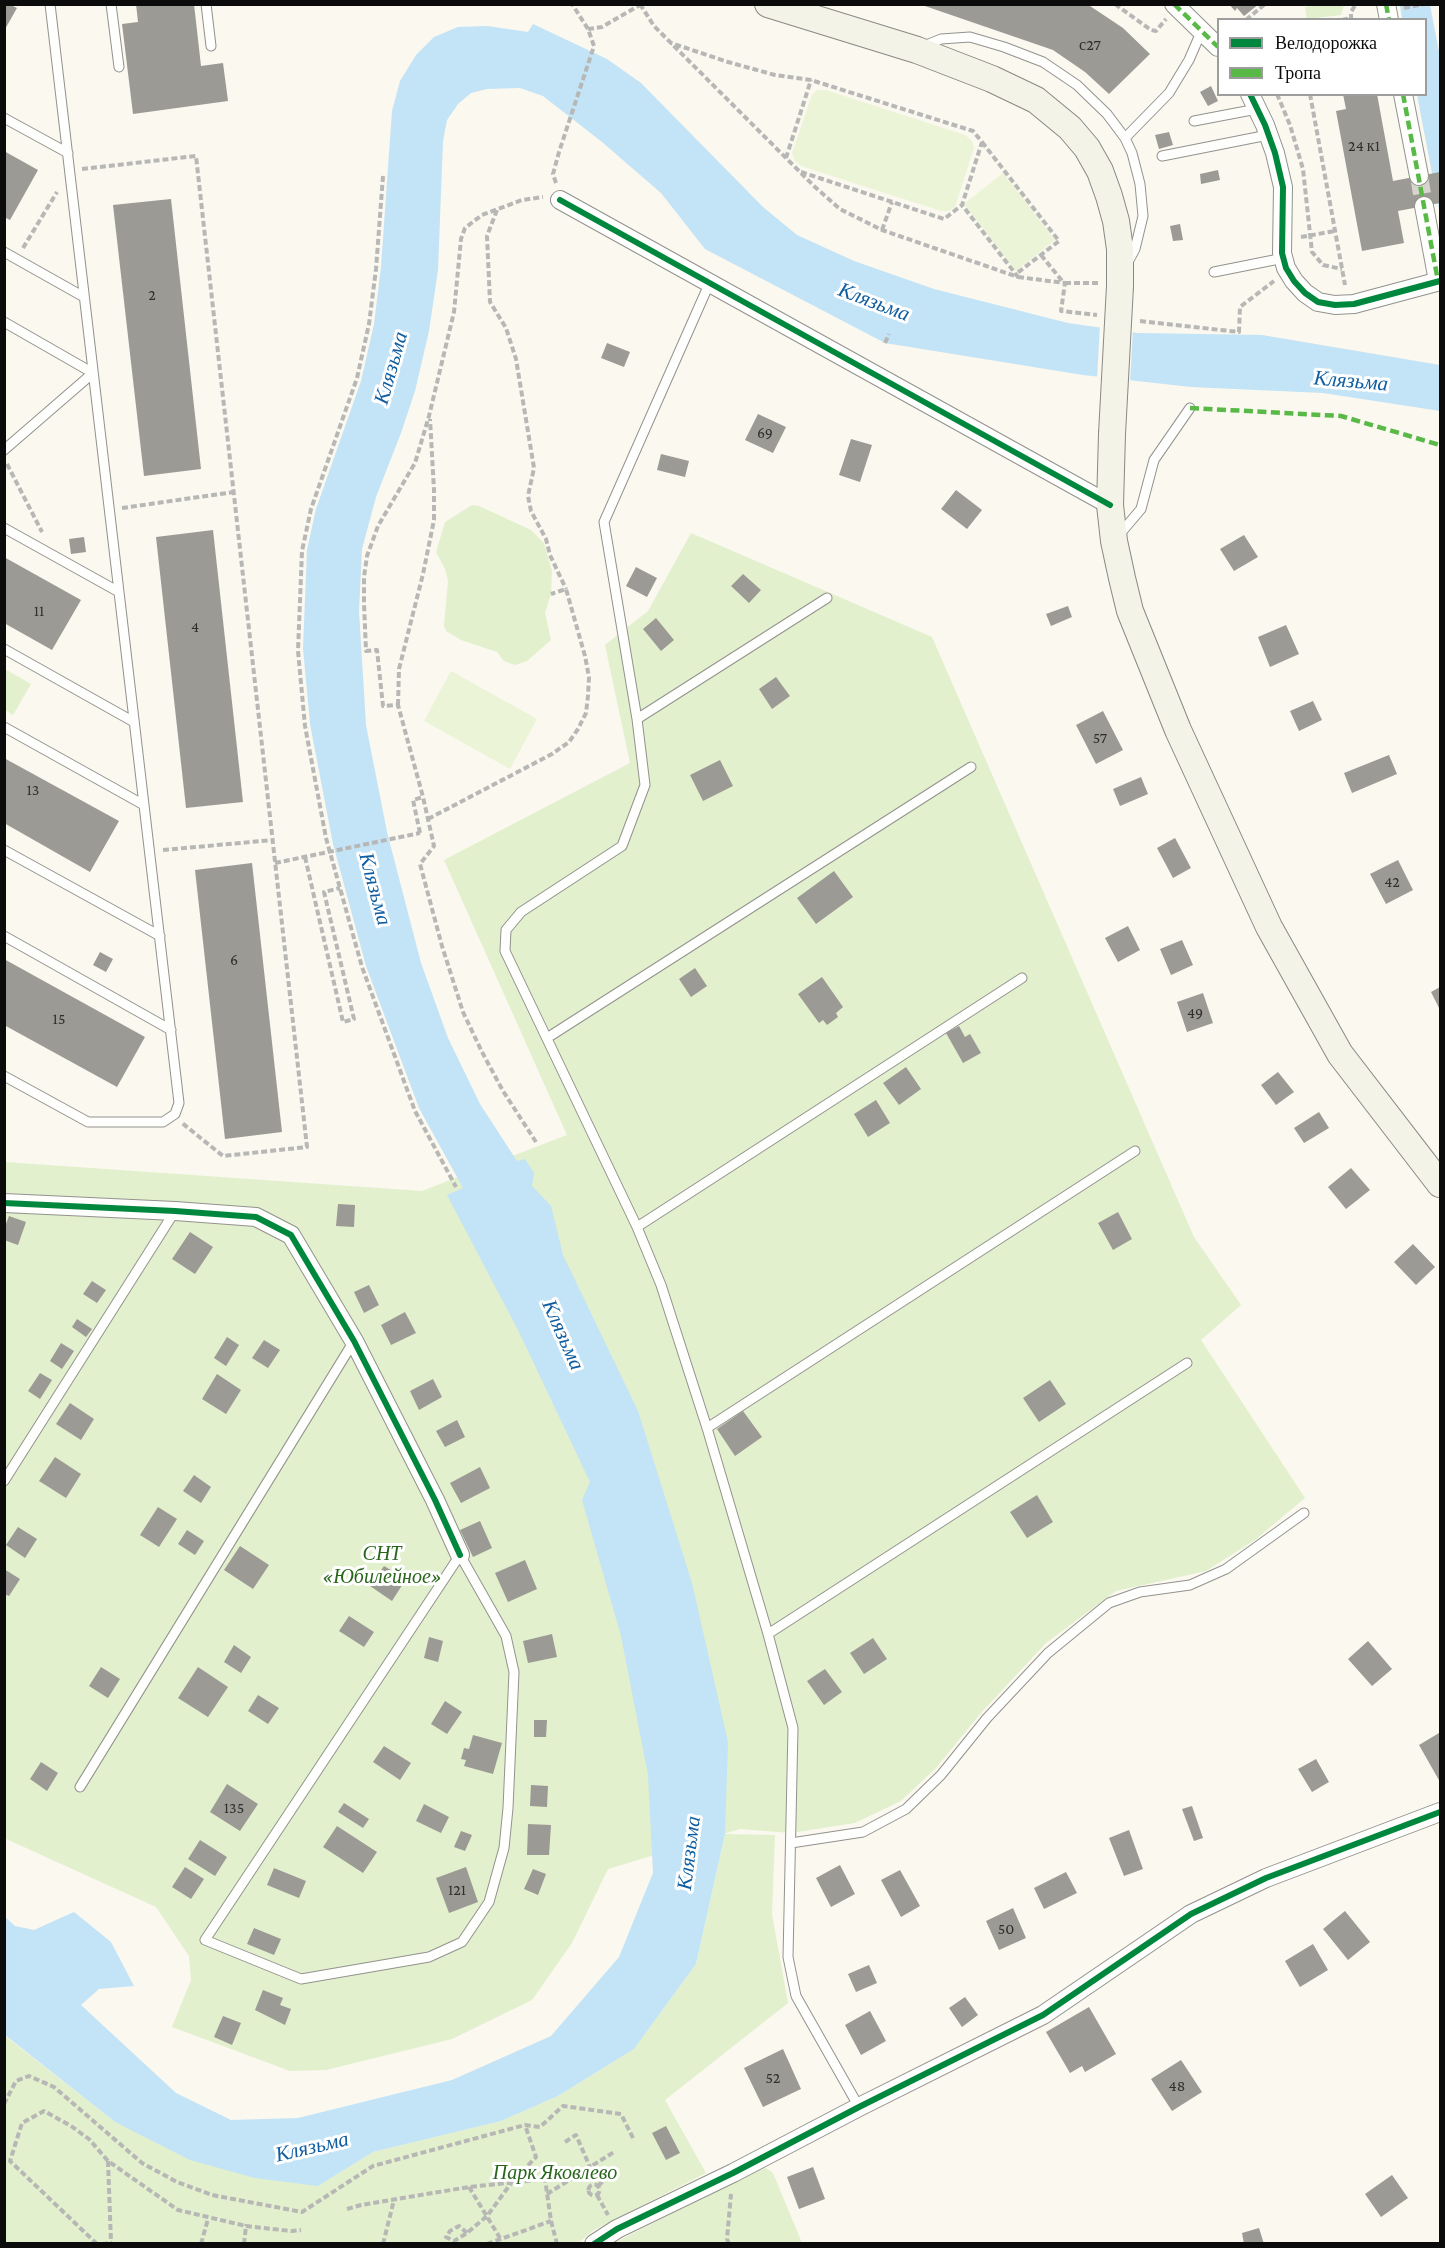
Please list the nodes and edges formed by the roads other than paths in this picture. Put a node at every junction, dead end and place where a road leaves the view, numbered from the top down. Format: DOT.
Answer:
graph roads {
  1 [pos="50,4"];
  2 [pos="111,4"];
  3 [pos="206,4"];
  4 [pos="768,4"];
  5 [pos="1175,5"];
  6 [pos="1202,30"];
  7 [pos="211,46"];
  8 [pos="1217,46"];
  9 [pos="917,50"];
  10 [pos="119,67"];
  11 [pos="1403,96"];
  12 [pos="1254,102"];
  13 [pos="4,118"];
  14 [pos="1194,121"];
  15 [pos="1268,135"];
  16 [pos="1125,138"];
  17 [pos="68,153"];
  18 [pos="1162,156"];
  19 [pos="1419,176"];
  20 [pos="560,200"];
  21 [pos="1424,206"];
  22 [pos="4,252"];
  23 [pos="1285,257"];
  24 [pos="1215,272"];
  25 [pos="1439,281"];
  26 [pos="710,282"];
  27 [pos="1114,282"];
  28 [pos="84,297"];
  29 [pos="4,322"];
  30 [pos="93,373"];
  31 [pos="1191,408"];
  32 [pos="4,450"];
  33 [pos="1110,505"];
  34 [pos="4,528"];
  35 [pos="1114,541"];
  36 [pos="119,592"];
  37 [pos="827,598"];
  38 [pos="4,649"];
  39 [pos="637,719"];
  40 [pos="134,722"];
  41 [pos="4,727"];
  42 [pos="971,767"];
  43 [pos="144,805"];
  44 [pos="4,850"];
  45 [pos="4,936"];
  46 [pos="160,936"];
  47 [pos="1022,978"];
  48 [pos="171,1030"];
  49 [pos="547,1038"];
  50 [pos="4,1076"];
  51 [pos="1135,1151"];
  52 [pos="1440,1184"];
  53 [pos="4,1203"];
  54 [pos="175,1211"];
  55 [pos="637,1227"];
  56 [pos="354,1341"];
  57 [pos="1187,1363"];
  58 [pos="707,1428"];
  59 [pos="4,1481"];
  60 [pos="1304,1513"];
  61 [pos="460,1554"];
  62 [pos="768,1634"];
  63 [pos="80,1787"];
  64 [pos="1440,1812"];
  65 [pos="791,1844"];
  66 [pos="859,2107"];
  67 [pos="594,2244"];
  1 -- 17 [label="lane"];
  2 -- 10 [label="lane"];
  3 -- 7 [label="lane"];
  4 -- 9 [label="main road"];
  5 -- 6 [label="street"];
  6 -- 8 [label="street"];
  6 -- 16 [label="lane"];
  9 -- 16 [label="lane"];
  9 -- 27 [label="main road"];
  11 -- 19 [label="street"];
  12 -- 14 [label="lane"];
  12 -- 15 [label="street"];
  13 -- 17 [label="lane"];
  15 -- 18 [label="lane"];
  15 -- 23 [label="street"];
  16 -- 27 [label="lane"];
  17 -- 28 [label="lane"];
  20 -- 26 [label="street"];
  21 -- 25 [label="street"];
  22 -- 28 [label="lane"];
  23 -- 24 [label="lane"];
  23 -- 25 [label="street"];
  26 -- 33 [label="street"];
  26 -- 39 [label="lane"];
  27 -- 33 [label="main road, bridge"];
  28 -- 30 [label="lane"];
  29 -- 30 [label="lane"];
  30 -- 32 [label="lane"];
  30 -- 36 [label="lane"];
  31 -- 35 [label="lane"];
  33 -- 35 [label="main road"];
  34 -- 36 [label="lane"];
  35 -- 52 [label="main road"];
  36 -- 40 [label="lane"];
  37 -- 39 [label="lane"];
  38 -- 40 [label="lane"];
  39 -- 49 [label="lane"];
  40 -- 43 [label="lane"];
  41 -- 43 [label="lane"];
  42 -- 49 [label="lane"];
  43 -- 46 [label="lane"];
  44 -- 46 [label="lane"];
  45 -- 48 [label="lane"];
  46 -- 48 [label="lane"];
  47 -- 55 [label="lane"];
  48 -- 50 [label="lane"];
  49 -- 55 [label="lane"];
  51 -- 58 [label="lane"];
  53 -- 54 [label="street"];
  54 -- 56 [label="street"];
  54 -- 59 [label="lane"];
  55 -- 58 [label="lane"];
  56 -- 61 [label="street"];
  56 -- 63 [label="lane"];
  57 -- 62 [label="lane"];
  58 -- 62 [label="lane"];
  60 -- 65 [label="lane"];
  61 -- 61 [label="lane"];
  62 -- 65 [label="lane"];
  64 -- 66 [label="street"];
  65 -- 66 [label="lane"];
  66 -- 67 [label="street"];
}
